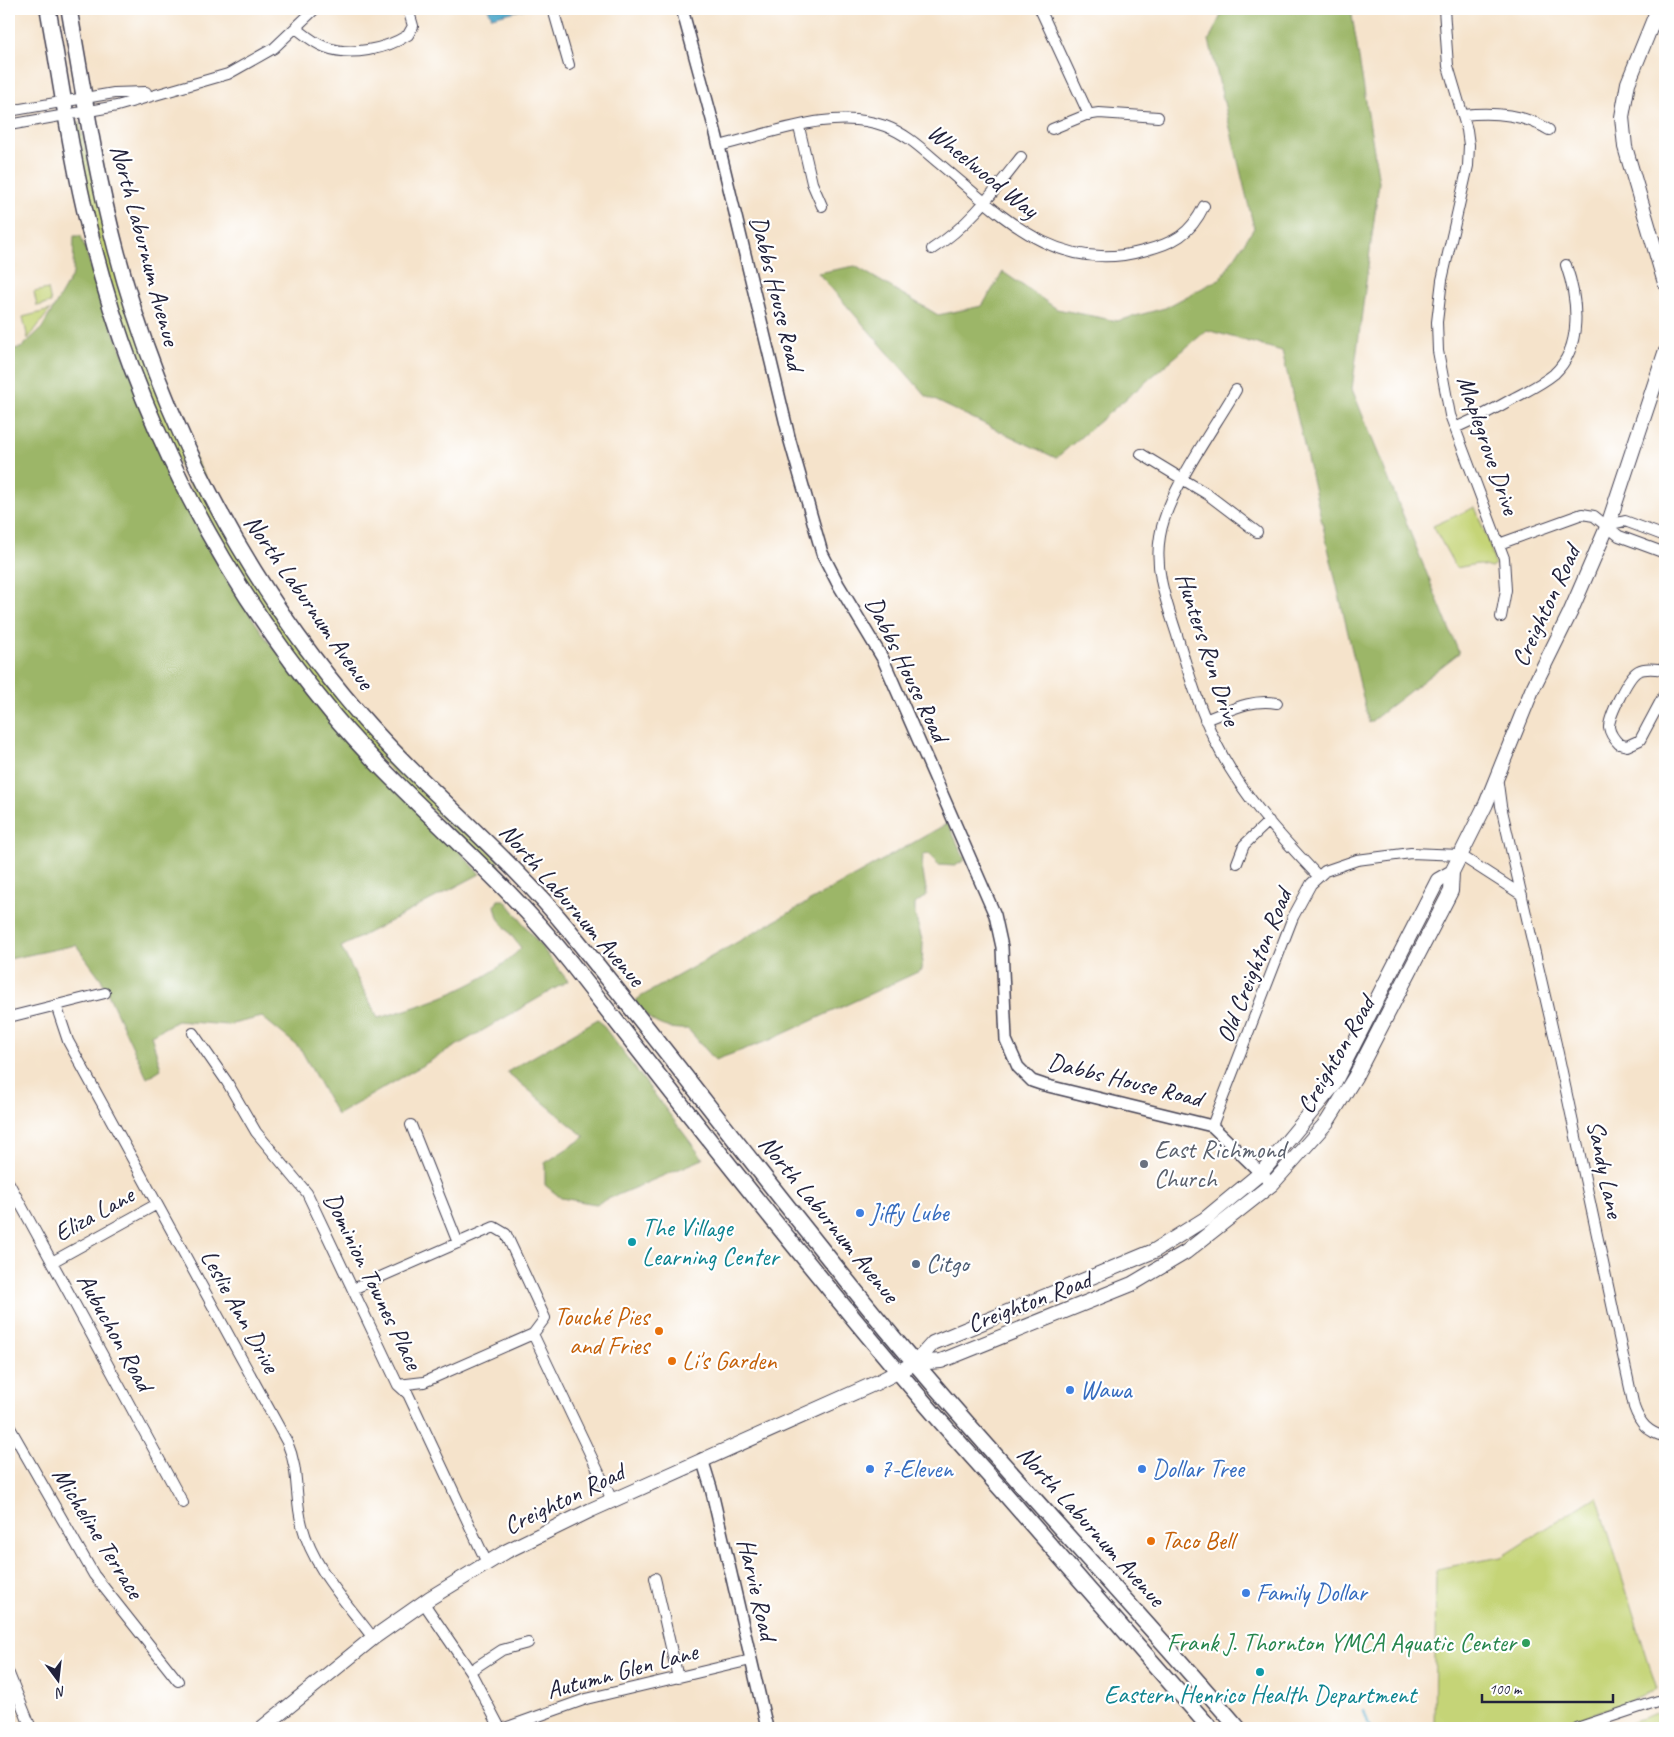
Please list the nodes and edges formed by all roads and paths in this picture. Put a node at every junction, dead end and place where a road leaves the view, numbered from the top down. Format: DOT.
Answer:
graph roads {
  1 [pos="48,9"];
  2 [pos="69,9"];
  3 [pos="315,9"];
  4 [pos="408,9"];
  5 [pos="553,9"];
  6 [pos="682,9"];
  7 [pos="1040,9"];
  8 [pos="1444,9"];
  9 [pos="1658,9"];
  10 [pos="296,28"];
  11 [pos="568,65"];
  12 [pos="86,104"];
  13 [pos="66,108"];
  14 [pos="9,111"];
  15 [pos="1089,115"];
  16 [pos="1463,116"];
  17 [pos="1158,117"];
  18 [pos="9,125"];
  19 [pos="799,127"];
  20 [pos="1052,129"];
  21 [pos="1549,130"];
  22 [pos="719,146"];
  23 [pos="1022,157"];
  24 [pos="985,202"];
  25 [pos="822,206"];
  26 [pos="1204,206"];
  27 [pos="932,249"];
  28 [pos="1566,265"];
  29 [pos="1665,283"];
  30 [pos="1665,354"];
  31 [pos="1236,390"];
  32 [pos="1456,428"];
  33 [pos="1141,454"];
  34 [pos="1183,479"];
  35 [pos="1608,525"];
  36 [pos="1257,532"];
  37 [pos="1665,536"];
  38 [pos="1499,544"];
  39 [pos="1665,553"];
  40 [pos="1501,617"];
  41 [pos="1665,670"];
  42 [pos="1665,693"];
  43 [pos="1277,703"];
  44 [pos="1205,720"];
  45 [pos="1497,773"];
  46 [pos="1269,821"];
  47 [pos="1460,855"];
  48 [pos="1237,863"];
  49 [pos="1452,872"];
  50 [pos="1318,876"];
  51 [pos="1522,895"];
  52 [pos="105,993"];
  53 [pos="56,1005"];
  54 [pos="9,1017"];
  55 [pos="193,1033"];
  56 [pos="411,1125"];
  57 [pos="1212,1126"];
  58 [pos="1262,1172"];
  59 [pos="9,1183"];
  60 [pos="1272,1184"];
  61 [pos="157,1204"];
  62 [pos="458,1243"];
  63 [pos="52,1262"];
  64 [pos="352,1289"];
  65 [pos="533,1334"];
  66 [pos="915,1363"];
  67 [pos="898,1371"];
  68 [pos="398,1385"];
  69 [pos="9,1426"];
  70 [pos="1665,1437"];
  71 [pos="702,1459"];
  72 [pos="612,1500"];
  73 [pos="183,1503"];
  74 [pos="487,1563"];
  75 [pos="654,1578"];
  76 [pos="424,1602"];
  77 [pos="373,1638"];
  78 [pos="528,1643"];
  79 [pos="751,1660"];
  80 [pos="470,1671"];
  81 [pos="9,1675"];
  82 [pos="678,1678"];
  83 [pos="178,1682"];
  84 [pos="1658,1701"];
  85 [pos="31,1728"];
  86 [pos="262,1728"];
  87 [pos="500,1728"];
  88 [pos="505,1728"];
  89 [pos="767,1728"];
  90 [pos="1210,1728"];
  91 [pos="1238,1728"];
  92 [pos="1577,1728"];
  1 -- 13 [label="main road, North Laburnum Avenue"];
  2 -- 12 [label="main road, North Laburnum Avenue"];
  3 -- 10 [label="street"];
  4 -- 10 [label="street"];
  5 -- 11 [label="street"];
  6 -- 22 [label="street, Dabbs House Road"];
  7 -- 15 [label="street"];
  8 -- 16 [label="street, Maplegrove Drive"];
  9 -- 29 [label="main road"];
  10 -- 12 [label="street"];
  12 -- 13 [label="street"];
  12 -- 66 [label="main road, North Laburnum Avenue"];
  13 -- 14 [label="street"];
  13 -- 18 [label="street"];
  13 -- 67 [label="main road, North Laburnum Avenue"];
  15 -- 17 [label="street"];
  15 -- 20 [label="street"];
  16 -- 21 [label="street"];
  16 -- 32 [label="street, Maplegrove Drive"];
  19 -- 22 [label="street, Wheelwood Way"];
  19 -- 24 [label="street, Wheelwood Way"];
  19 -- 25 [label="street"];
  22 -- 57 [label="street, Dabbs House Road"];
  23 -- 24 [label="street"];
  24 -- 26 [label="street, Wheelwood Way"];
  24 -- 27 [label="street"];
  28 -- 32 [label="street"];
  30 -- 35 [label="main road, Creighton Road"];
  31 -- 34 [label="street, Hunters Run Drive"];
  32 -- 38 [label="street, Maplegrove Drive"];
  33 -- 34 [label="street"];
  34 -- 36 [label="street"];
  34 -- 44 [label="street, Hunters Run Drive"];
  35 -- 37 [label="street"];
  35 -- 38 [label="street"];
  35 -- 39 [label="street"];
  35 -- 45 [label="main road, Creighton Road"];
  38 -- 40 [label="street, Maplegrove Drive"];
  41 -- 42 [label="street"];
  43 -- 44 [label="street"];
  44 -- 46 [label="street, Hunters Run Drive"];
  45 -- 47 [label="main road, Creighton Road"];
  45 -- 51 [label="street, Sandy Lane"];
  46 -- 48 [label="street"];
  46 -- 50 [label="street, Hunters Run Drive"];
  47 -- 49 [label="main road, Creighton Road"];
  47 -- 50 [label="street, Old Creighton Road"];
  47 -- 51 [label="street"];
  49 -- 58 [label="main road, Creighton Road"];
  49 -- 60 [label="main road, Creighton Road"];
  50 -- 57 [label="street, Old Creighton Road"];
  51 -- 70 [label="street, Sandy Lane"];
  52 -- 53 [label="street"];
  53 -- 54 [label="street"];
  53 -- 61 [label="street, Leslie Ann Drive"];
  55 -- 64 [label="street, Dominion Townes Place"];
  56 -- 62 [label="street"];
  57 -- 58 [label="street, Dabbs House Road"];
  58 -- 60 [label="street, Dabbs House Road"];
  58 -- 66 [label="main road, Creighton Road"];
  59 -- 63 [label="street, Aubuchon Road"];
  60 -- 66 [label="main road, Creighton Road"];
  61 -- 63 [label="street, Eliza Lane"];
  61 -- 77 [label="street, Leslie Ann Drive"];
  62 -- 64 [label="street"];
  62 -- 65 [label="street"];
  63 -- 73 [label="street, Aubuchon Road"];
  64 -- 68 [label="street, Dominion Townes Place"];
  65 -- 68 [label="street"];
  65 -- 72 [label="street"];
  66 -- 67 [label="main road, Creighton Road"];
  66 -- 91 [label="main road, North Laburnum Avenue"];
  67 -- 71 [label="main road, Creighton Road"];
  67 -- 90 [label="main road, North Laburnum Avenue"];
  68 -- 74 [label="street, Dominion Townes Place"];
  69 -- 83 [label="street, Micheline Terrace"];
  71 -- 72 [label="main road, Creighton Road"];
  71 -- 79 [label="street, Harvie Road"];
  72 -- 74 [label="main road, Creighton Road"];
  74 -- 76 [label="main road, Creighton Road"];
  75 -- 82 [label="street"];
  76 -- 77 [label="main road, Creighton Road"];
  76 -- 80 [label="street"];
  77 -- 86 [label="main road, Creighton Road"];
  78 -- 80 [label="street"];
  79 -- 82 [label="street, Autumn Glen Lane"];
  79 -- 89 [label="street, Harvie Road"];
  80 -- 87 [label="street"];
  81 -- 85 [label="street"];
  82 -- 88 [label="street, Autumn Glen Lane"];
  84 -- 92 [label="street"];
}
